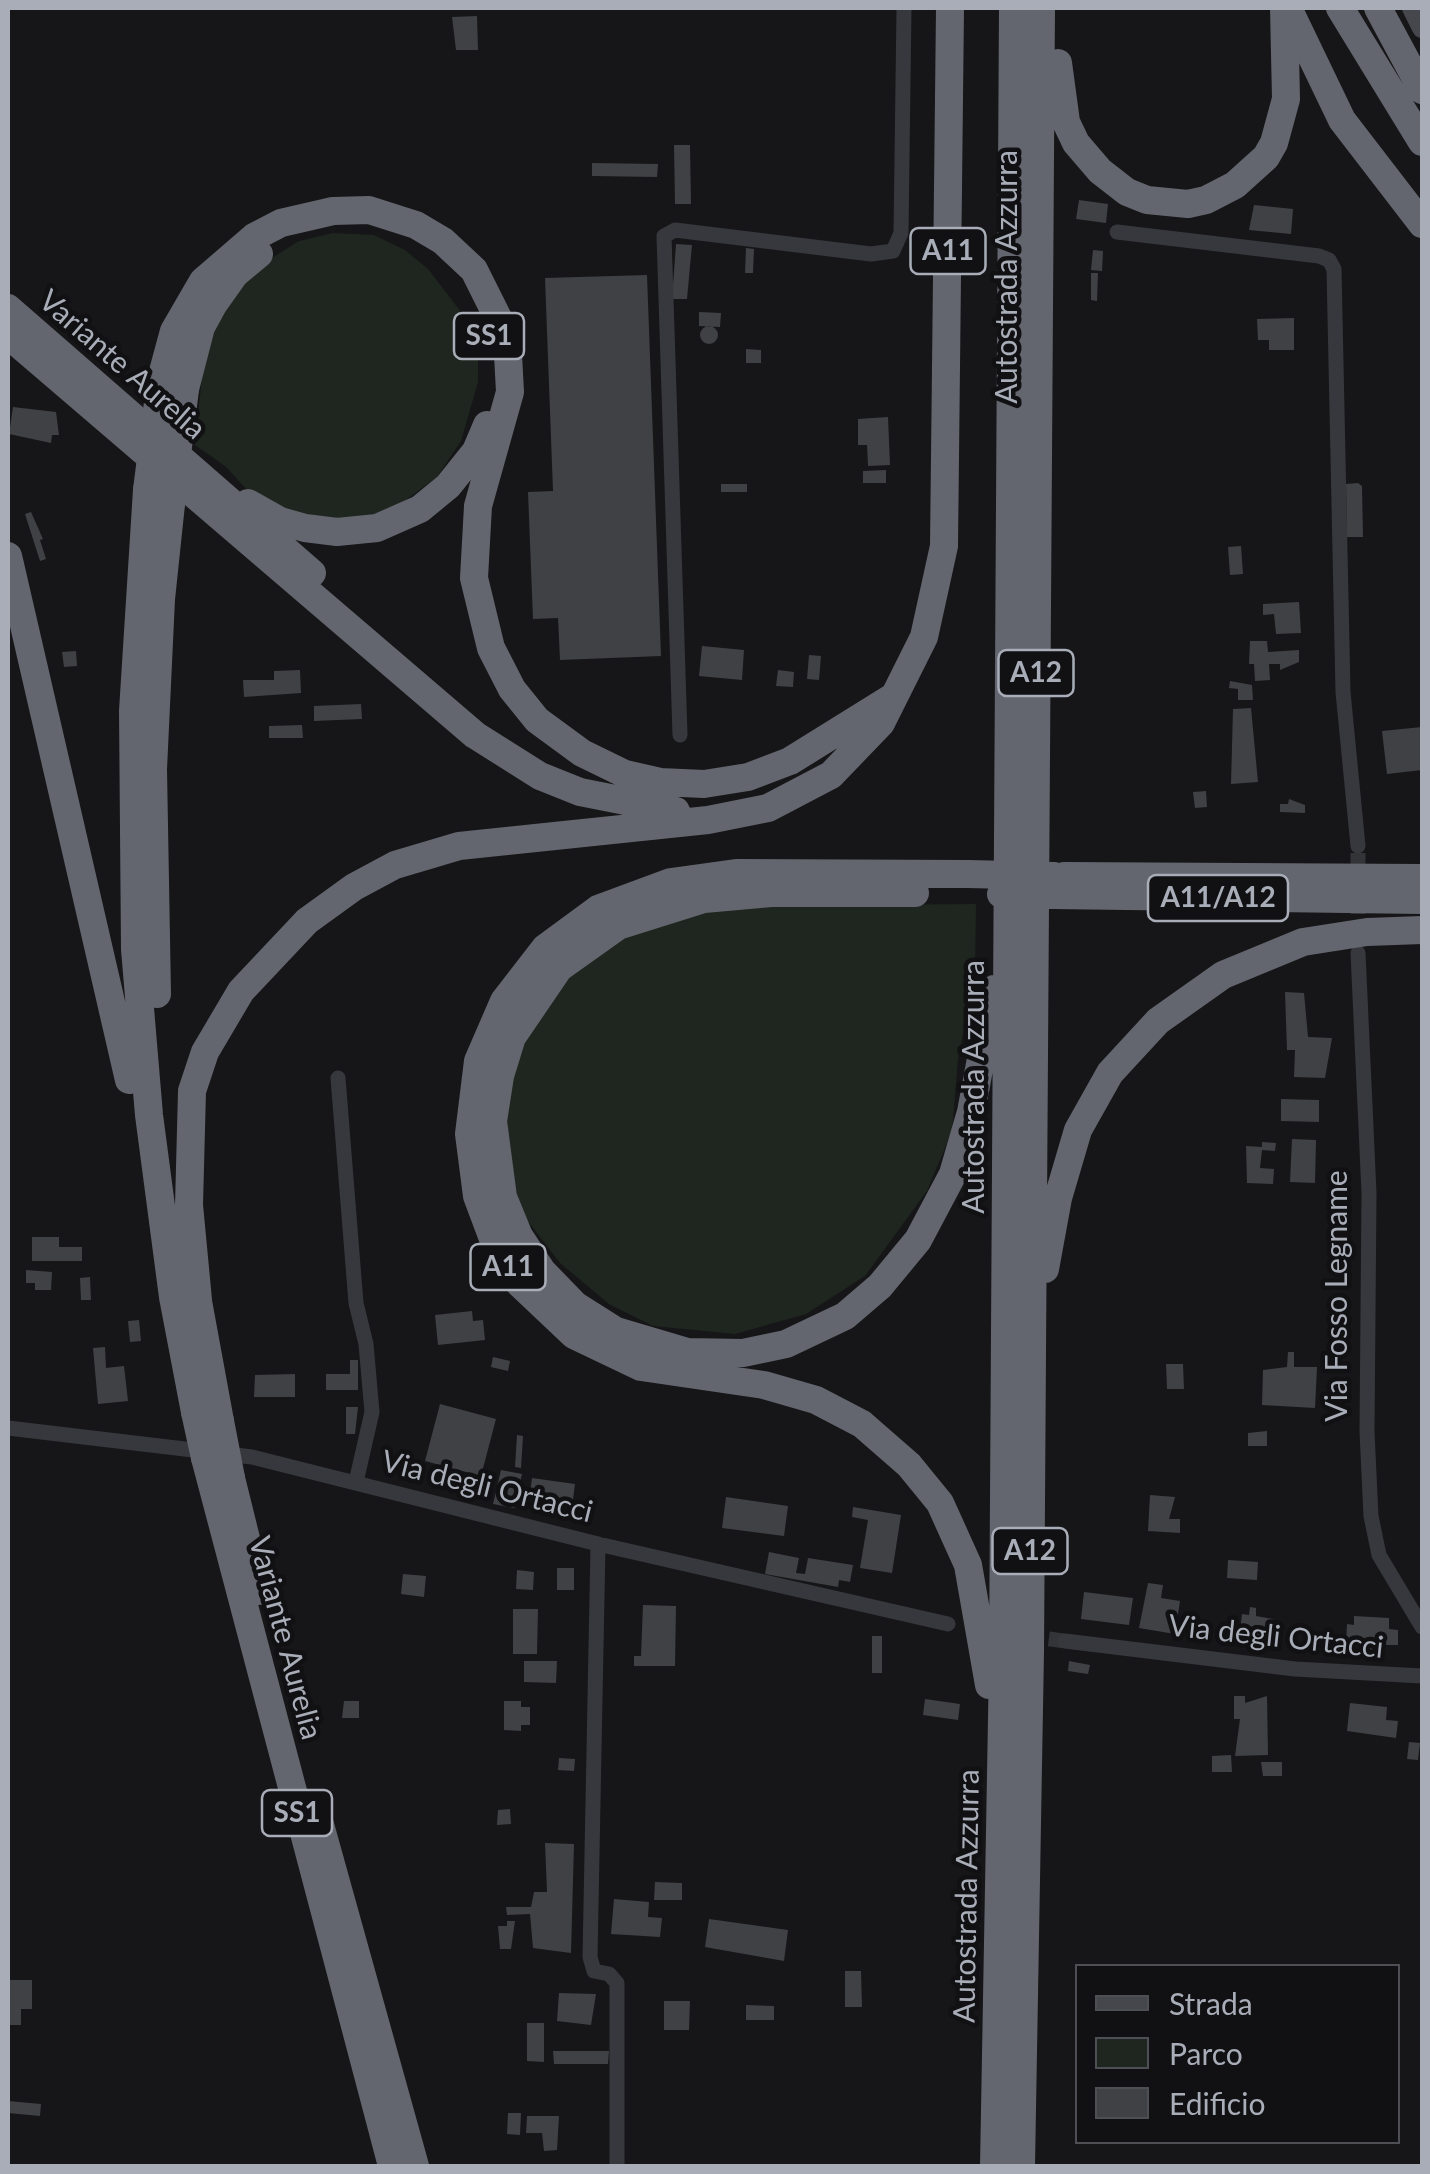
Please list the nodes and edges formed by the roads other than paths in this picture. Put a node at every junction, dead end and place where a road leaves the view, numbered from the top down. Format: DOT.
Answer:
graph roads {
  1 [pos="904,8"];
  2 [pos="950,8"];
  3 [pos="1014,8"];
  4 [pos="1041,8"];
  5 [pos="1057,8"];
  6 [pos="1287,8"];
  7 [pos="1340,8"];
  8 [pos="1378,8"];
  9 [pos="1412,8"];
  10 [pos="1422,28"];
  11 [pos="1422,90"];
  12 [pos="1422,142"];
  13 [pos="1422,224"];
  14 [pos="1117,232"];
  15 [pos="8,308"];
  16 [pos="8,336"];
  17 [pos="173,384"];
  18 [pos="194,471"];
  19 [pos="8,556"];
  20 [pos="894,696"];
  21 [pos="680,734"];
  22 [pos="605,784"];
  23 [pos="1358,846"];
  24 [pos="1422,878"];
  25 [pos="968,884"];
  26 [pos="1054,886"];
  27 [pos="1422,902"];
  28 [pos="1008,919"];
  29 [pos="1422,930"];
  30 [pos="1358,953"];
  31 [pos="338,1078"];
  32 [pos="185,1298"];
  33 [pos="1032,1339"];
  34 [pos="208,1416"];
  35 [pos="8,1428"];
  36 [pos="356,1482"];
  37 [pos="598,1544"];
  38 [pos="948,1624"];
  39 [pos="1422,1627"];
  40 [pos="1065,1641"];
  41 [pos="1422,1676"];
  42 [pos="1002,1771"];
  43 [pos="392,2166"];
  44 [pos="415,2166"];
  45 [pos="617,2166"];
  46 [pos="994,2166"];
  47 [pos="1021,2166"];
  1 -- 21 [label="street"];
  2 -- 20 [label="highway, A11"];
  3 -- 28 [label="highway, Autostrada Azzurra / A12"];
  4 -- 33 [label="highway, Autostrada Azzurra / A12"];
  5 -- 6 [label="highway"];
  6 -- 13 [label="highway"];
  7 -- 12 [label="highway"];
  8 -- 11 [label="highway"];
  9 -- 10 [label="street"];
  14 -- 23 [label="street"];
  15 -- 18 [label="highway, Variante Aurelia / SS1"];
  16 -- 22 [label="highway"];
  17 -- 18 [label="highway, SS1"];
  17 -- 22 [label="highway"];
  17 -- 32 [label="highway, SS1, bridge"];
  18 -- 22 [label="highway, A11"];
  19 -- 32 [label="highway"];
  20 -- 22 [label="highway"];
  20 -- 22 [label="highway, A11"];
  20 -- 32 [label="highway"];
  24 -- 26 [label="highway, A11"];
  25 -- 26 [label="highway, A11, bridge"];
  25 -- 28 [label="highway"];
  25 -- 42 [label="highway, A11"];
  26 -- 27 [label="highway, A11/A12"];
  28 -- 42 [label="highway, Autostrada Azzurra / A12"];
  29 -- 33 [label="highway"];
  30 -- 39 [label="street, Via Fosso Legname"];
  31 -- 36 [label="street"];
  32 -- 34 [label="highway, Variante Aurelia / SS1"];
  33 -- 47 [label="highway, Autostrada Azzurra / A12"];
  34 -- 43 [label="highway, Variante Aurelia / SS1, bridge"];
  34 -- 44 [label="highway, Variante Aurelia / SS1, bridge"];
  35 -- 36 [label="street, Via degli Ortacci"];
  36 -- 37 [label="street, Via degli Ortacci"];
  37 -- 38 [label="street, Via degli Ortacci"];
  37 -- 45 [label="street"];
  40 -- 41 [label="street, Via degli Ortacci"];
  42 -- 46 [label="highway, Autostrada Azzurra / A12"];
}
